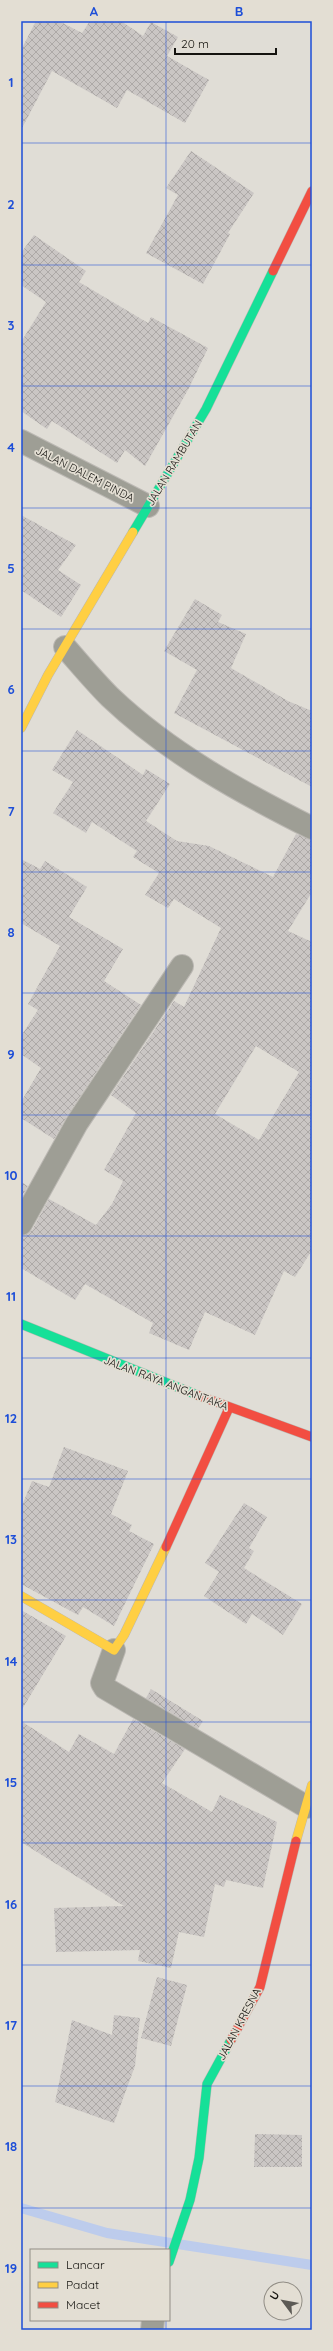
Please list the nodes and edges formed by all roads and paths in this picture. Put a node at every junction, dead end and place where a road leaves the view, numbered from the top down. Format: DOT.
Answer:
graph roads {
  1 [pos="312,191"];
  2 [pos="21,441"];
  3 [pos="148,506"];
  4 [pos="65,647"];
  5 [pos="21,728"];
  6 [pos="312,828"];
  7 [pos="182,966"];
  8 [pos="21,1224"];
  9 [pos="21,1324"];
  10 [pos="229,1408"];
  11 [pos="312,1437"];
  12 [pos="21,1596"];
  13 [pos="114,1650"];
  14 [pos="312,1785"];
  15 [pos="307,1807"];
  16 [pos="170,2259"];
  1 -- 3 [label="street, JALAN RAMBUTAN"];
  2 -- 3 [label="street, JALAN DALEM PINDA"];
  3 -- 4 [label="street, JALAN RAMBUTAN"];
  4 -- 5 [label="street, JALAN RAMBUTAN"];
  4 -- 6 [label="street"];
  7 -- 8 [label="street"];
  9 -- 10 [label="street, JALAN RAYA ANGANTAKA"];
  10 -- 11 [label="street, JALAN RAYA ANGANTAKA"];
  10 -- 13 [label="street"];
  12 -- 13 [label="street"];
  13 -- 15 [label="street"];
  14 -- 15 [label="street, JALAN KRESNA"];
  15 -- 16 [label="street, JALAN KRESNA"];
}
